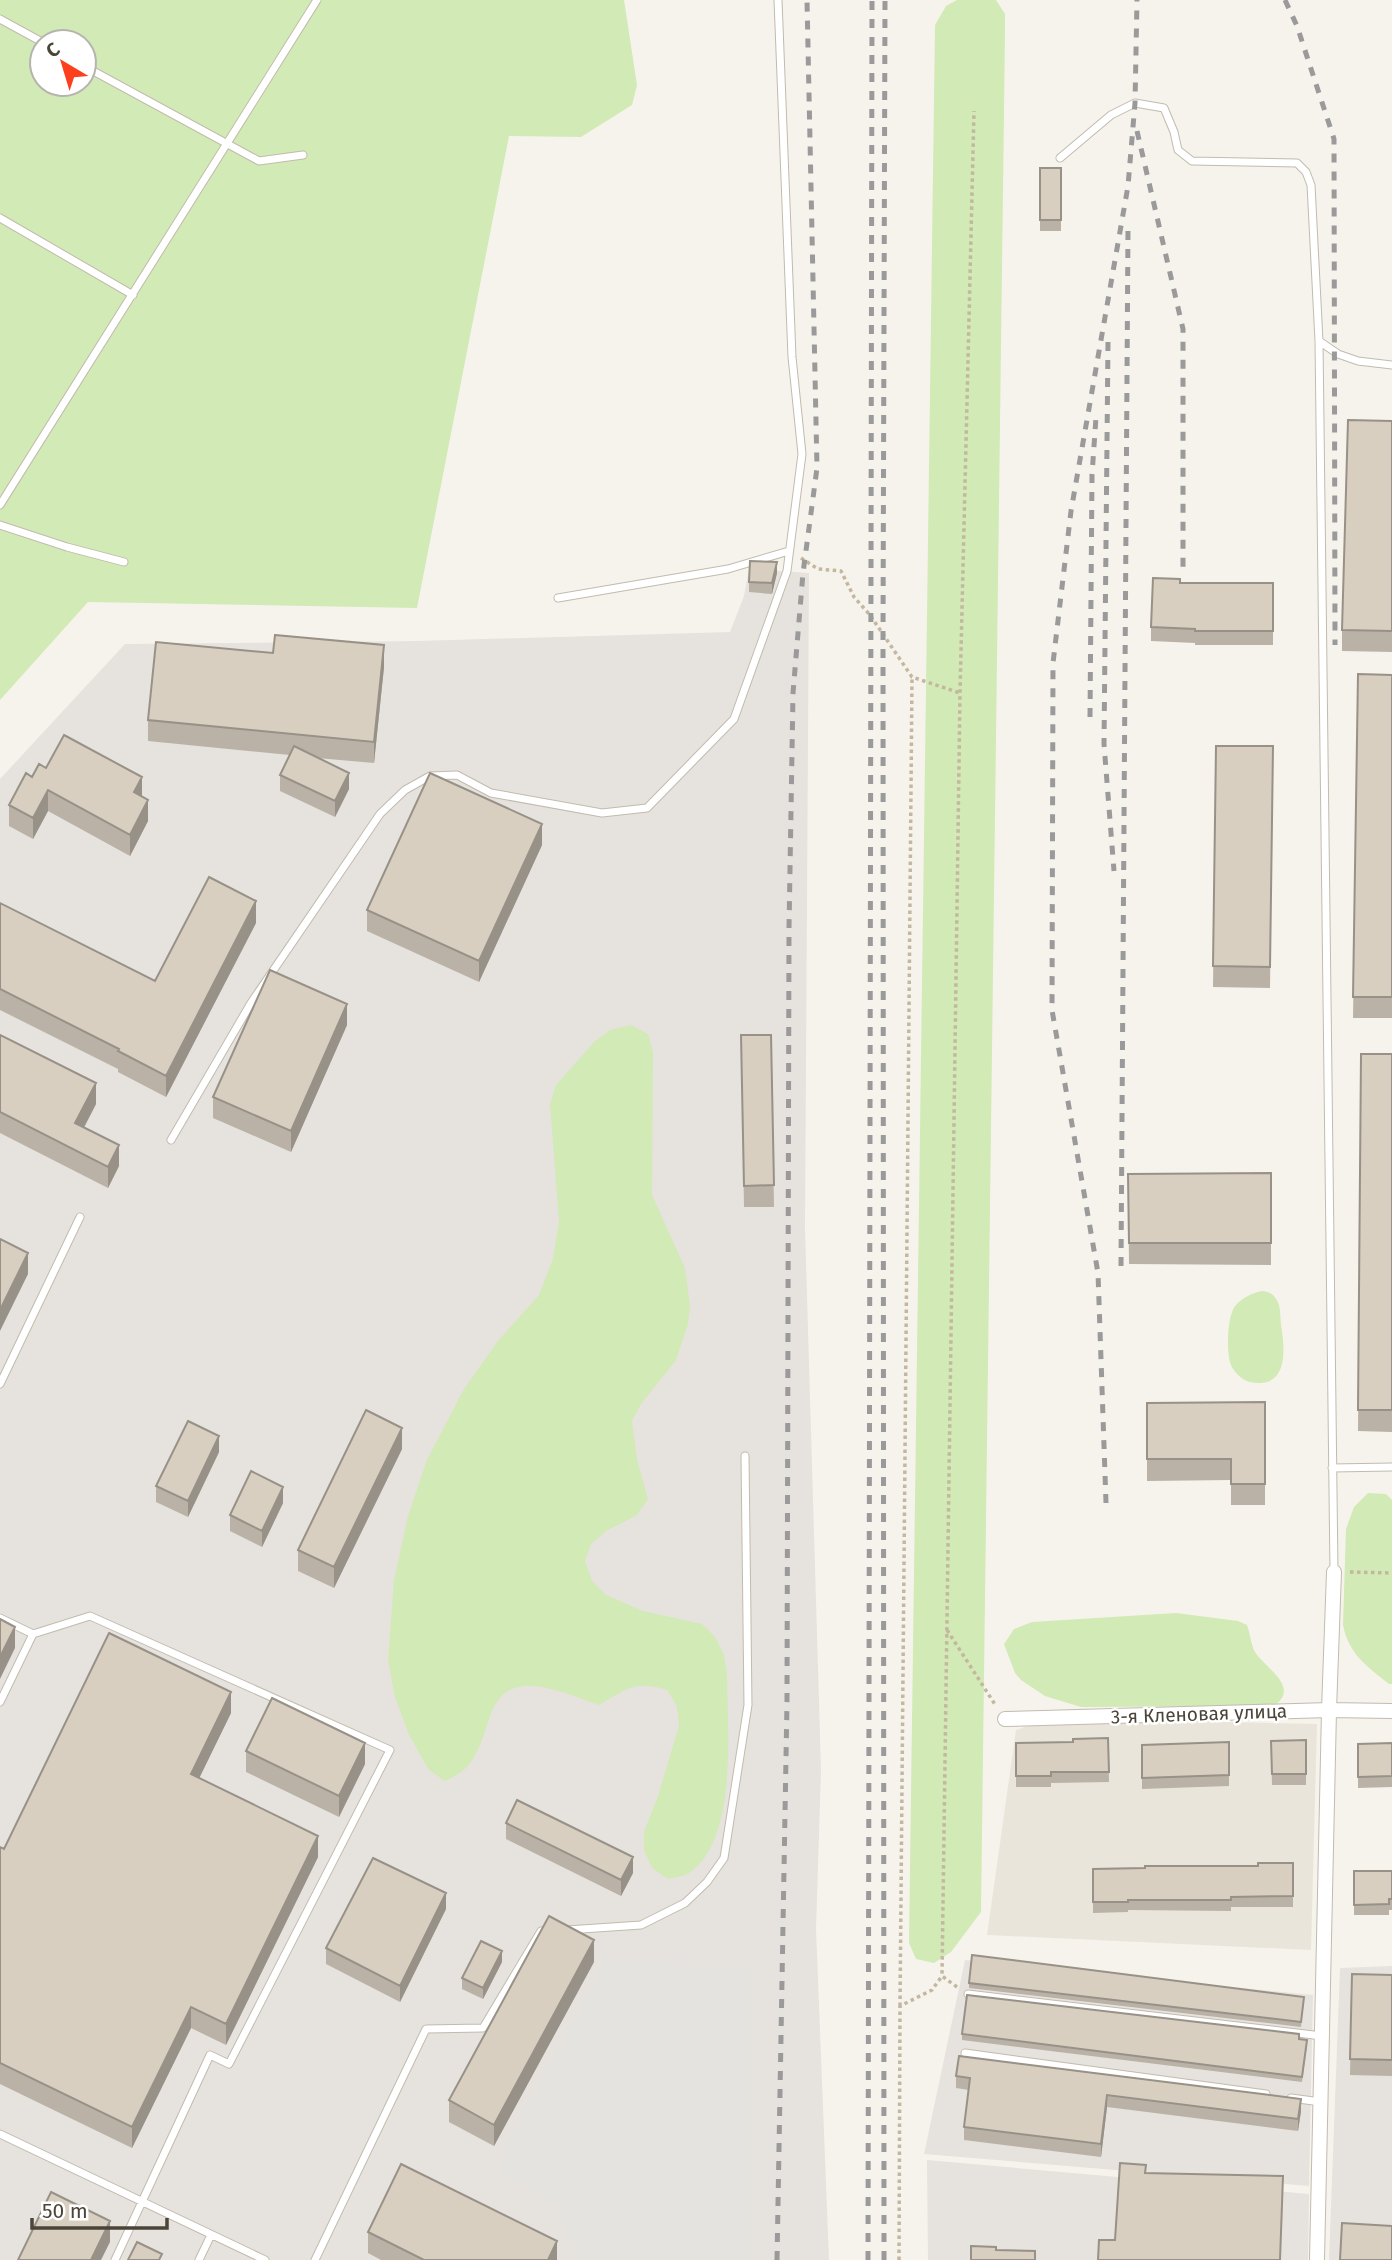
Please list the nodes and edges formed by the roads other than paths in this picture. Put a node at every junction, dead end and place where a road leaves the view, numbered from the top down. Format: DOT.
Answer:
graph roads {
  1 [pos="317,0"];
  2 [pos="778,0"];
  3 [pos="0,19"];
  4 [pos="28,34"];
  5 [pos="98,73"];
  6 [pos="227,145"];
  7 [pos="303,155"];
  8 [pos="1059,158"];
  9 [pos="0,218"];
  10 [pos="133,295"];
  11 [pos="1319,341"];
  12 [pos="1392,365"];
  13 [pos="0,505"];
  14 [pos="0,525"];
  15 [pos="789,551"];
  16 [pos="124,562"];
  17 [pos="558,598"];
  18 [pos="171,1140"];
  19 [pos="80,1216"];
  20 [pos="0,1384"];
  21 [pos="745,1456"];
  22 [pos="1332,1468"];
  23 [pos="1392,1468"];
  24 [pos="1334,1572"];
  25 [pos="0,1618"];
  26 [pos="33,1634"];
  27 [pos="0,1702"];
  28 [pos="1328,1710"];
  29 [pos="1392,1711"];
  30 [pos="1005,1719"];
  31 [pos="968,1994"];
  32 [pos="1322,2036"];
  33 [pos="965,2053"];
  34 [pos="1321,2102"];
  35 [pos="0,2134"];
  36 [pos="143,2202"];
  37 [pos="211,2235"];
  38 [pos="115,2260"];
  39 [pos="199,2260"];
  40 [pos="265,2260"];
  41 [pos="315,2260"];
  42 [pos="1317,2260"];
  1 -- 6 [label="lane"];
  2 -- 15 [label="lane"];
  3 -- 4 [label="lane"];
  5 -- 6 [label="lane"];
  6 -- 7 [label="lane"];
  6 -- 10 [label="lane"];
  8 -- 11 [label="lane"];
  9 -- 10 [label="lane"];
  10 -- 13 [label="lane"];
  11 -- 12 [label="lane"];
  11 -- 22 [label="lane"];
  14 -- 16 [label="lane"];
  15 -- 17 [label="lane"];
  15 -- 18 [label="lane"];
  19 -- 20 [label="lane"];
  21 -- 41 [label="lane"];
  22 -- 23 [label="lane"];
  22 -- 24 [label="lane"];
  24 -- 28 [label="street"];
  25 -- 26 [label="lane"];
  26 -- 27 [label="lane"];
  26 -- 36 [label="lane"];
  28 -- 29 [label="street, 3-я Кленовая улица"];
  28 -- 30 [label="street, 3-я Кленовая улица"];
  28 -- 32 [label="street"];
  31 -- 32 [label="lane"];
  32 -- 34 [label="street"];
  33 -- 34 [label="lane"];
  34 -- 42 [label="street"];
  35 -- 36 [label="lane"];
  36 -- 37 [label="lane"];
  36 -- 38 [label="lane"];
  37 -- 39 [label="lane"];
  37 -- 40 [label="lane"];
}
